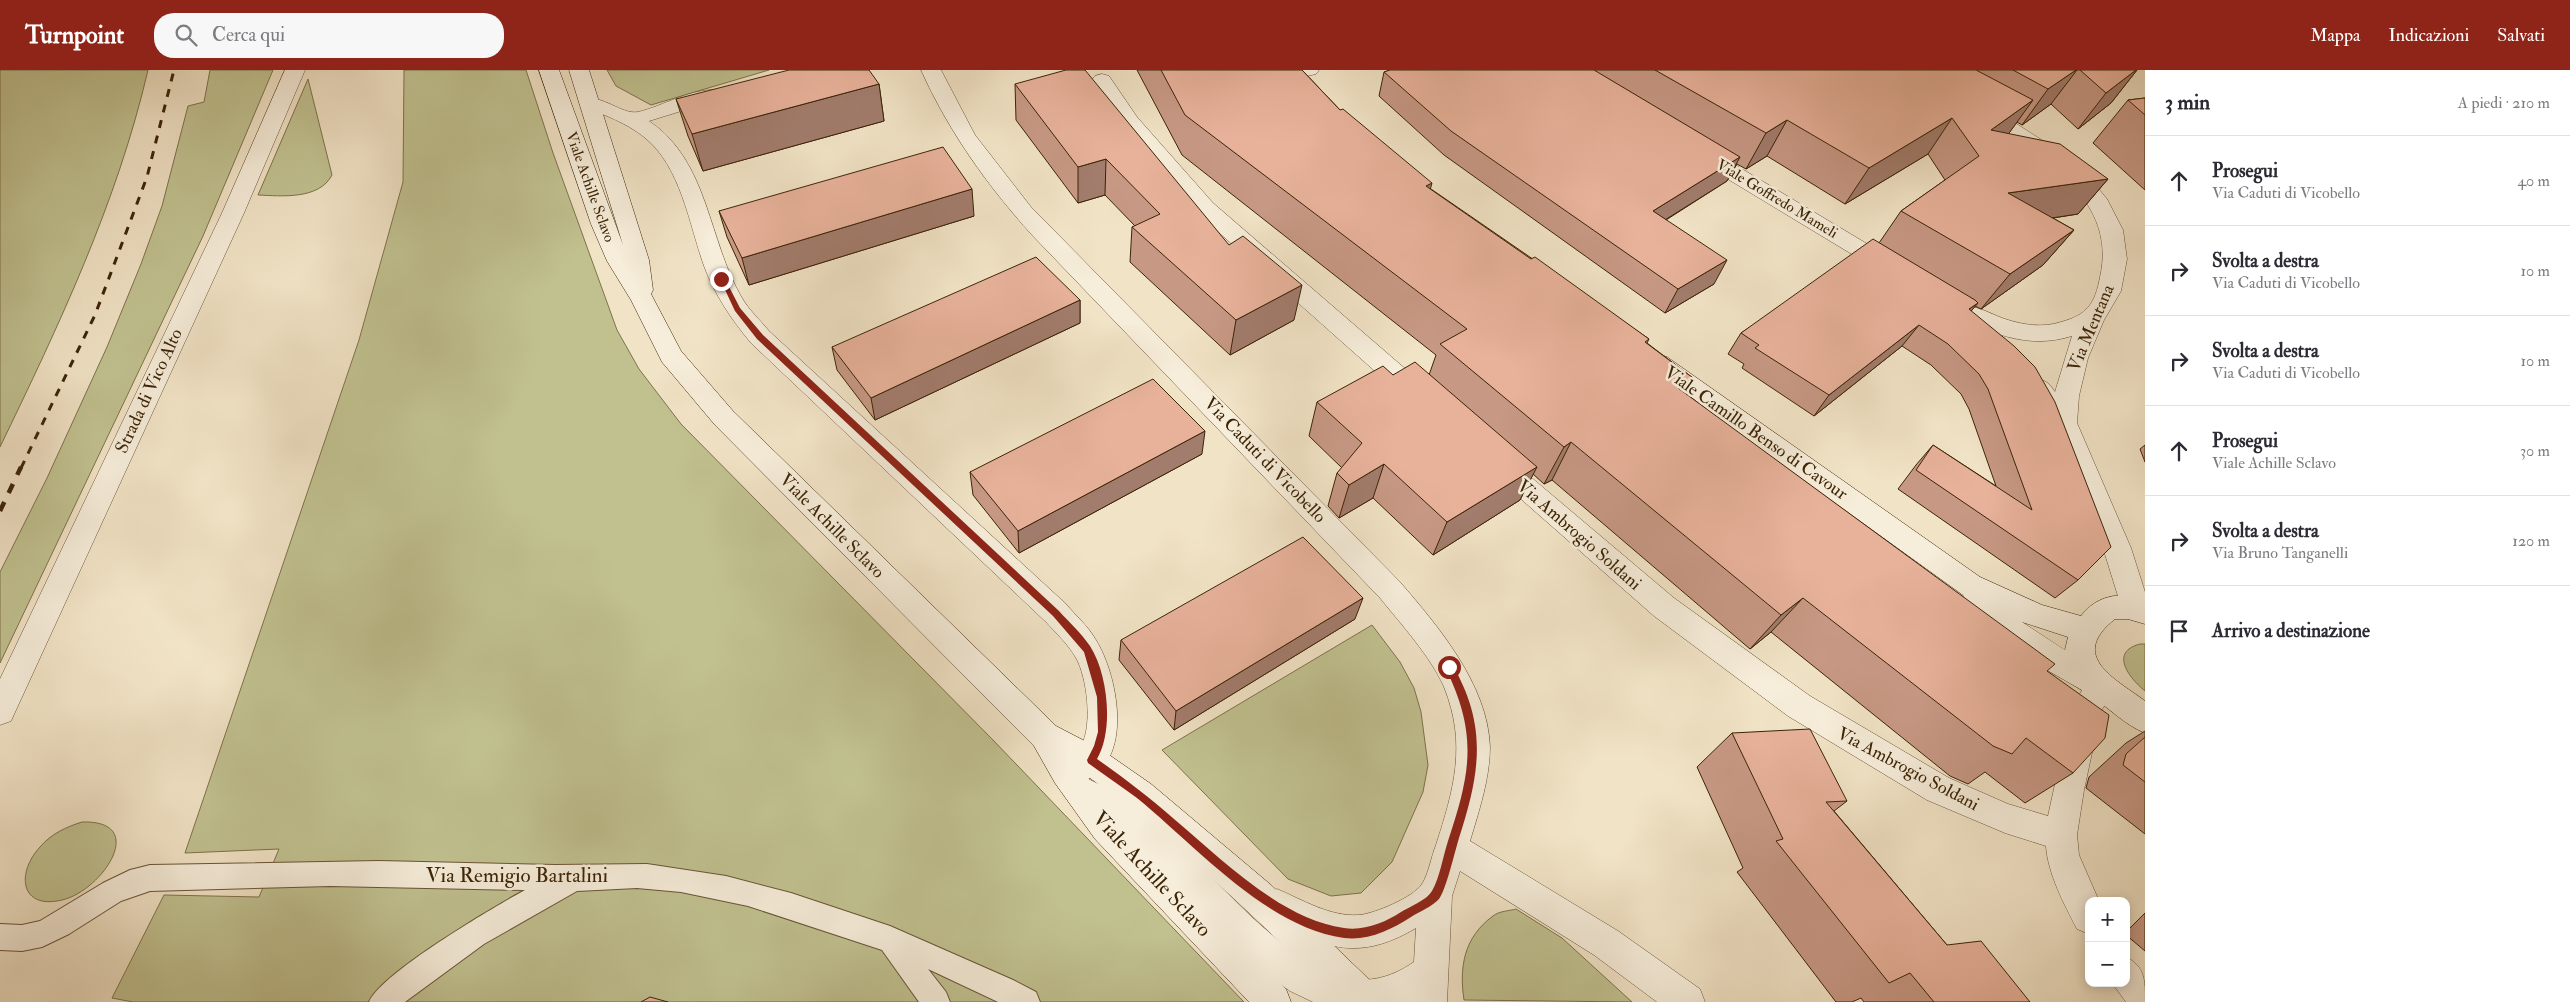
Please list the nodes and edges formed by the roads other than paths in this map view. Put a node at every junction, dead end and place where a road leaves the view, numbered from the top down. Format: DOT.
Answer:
graph roads {
  1 [pos="295,70"];
  2 [pos="549,70"];
  3 [pos="579,70"];
  4 [pos="932,70"];
  5 [pos="1297,71"];
  6 [pos="1102,80"];
  7 [pos="730,90"];
  8 [pos="1313,95"];
  9 [pos="590,103"];
  10 [pos="1965,103"];
  11 [pos="636,119"];
  12 [pos="1680,141"];
  13 [pos="1908,278"];
  14 [pos="642,299"];
  15 [pos="2092,320"];
  16 [pos="2010,351"];
  17 [pos="1643,352"];
  18 [pos="2028,373"];
  19 [pos="1440,413"];
  20 [pos="2064,423"];
  21 [pos="1482,450"];
  22 [pos="1970,585"];
  23 [pos="2140,610"];
  24 [pos="2087,630"];
  25 [pos="2101,687"];
  26 [pos="0,710"];
  27 [pos="2145,719"];
  28 [pos="1079,774"];
  29 [pos="2060,835"];
  30 [pos="1452,848"];
  31 [pos="576,878"];
  32 [pos="1435,896"];
  33 [pos="1259,897"];
  34 [pos="2085,909"];
  35 [pos="0,937"];
  36 [pos="890,939"];
  37 [pos="2130,979"];
  38 [pos="1429,988"];
  39 [pos="2145,997"];
  40 [pos="1364,1000"];
  41 [pos="383,1002"];
  42 [pos="936,1002"];
  43 [pos="1026,1002"];
  44 [pos="1273,1002"];
  45 [pos="1687,1002"];
  1 -- 26 [label="street, Strada di Vico Alto"];
  2 -- 14 [label="street, Viale Achille Sclavo"];
  3 -- 9 [label="street, Viale Achille Sclavo"];
  4 -- 30 [label="street, Via Caduti di Vicobello"];
  5 -- 8 [label="street"];
  6 -- 19 [label="street"];
  7 -- 11 [label="street"];
  9 -- 11 [label="street"];
  9 -- 14 [label="street, Viale Achille Sclavo"];
  10 -- 15 [label="street, Via Mentana"];
  11 -- 28 [label="street"];
  12 -- 13 [label="street, Viale Goffredo Mameli"];
  14 -- 28 [label="street, Viale Achille Sclavo"];
  15 -- 16 [label="street"];
  15 -- 20 [label="street, Via Mentana"];
  17 -- 22 [label="street, Viale Camillo Benso di Cavour"];
  18 -- 20 [label="street"];
  20 -- 23 [label="street"];
  21 -- 29 [label="street, Via Ambrogio Soldani"];
  22 -- 24 [label="street, Viale Camillo Benso di Cavour"];
  22 -- 25 [label="street, Viale Camillo Benso di Cavour"];
  23 -- 24 [label="street, Viale Camillo Benso di Cavour"];
  24 -- 25 [label="street, Viale Camillo Benso di Cavour"];
  25 -- 27 [label="street, Viale Camillo Benso di Cavour"];
  25 -- 29 [label="street"];
  28 -- 33 [label="street, Viale Achille Sclavo"];
  28 -- 40 [label="street, Via Caduti di Vicobello"];
  28 -- 44 [label="street, Viale Achille Sclavo"];
  29 -- 34 [label="street"];
  30 -- 32 [label="street, Via Caduti di Vicobello"];
  30 -- 45 [label="street"];
  31 -- 35 [label="lane, Via Remigio Bartalini"];
  31 -- 36 [label="lane, Via Remigio Bartalini"];
  31 -- 41 [label="lane"];
  32 -- 33 [label="street"];
  32 -- 38 [label="street, Via Caduti di Vicobello"];
  33 -- 40 [label="street, Viale Achille Sclavo"];
  36 -- 42 [label="lane"];
  36 -- 43 [label="lane, Via Remigio Bartalini"];
  37 -- 39 [label="street"];
  38 -- 40 [label="street, Via Caduti di Vicobello"];
}
